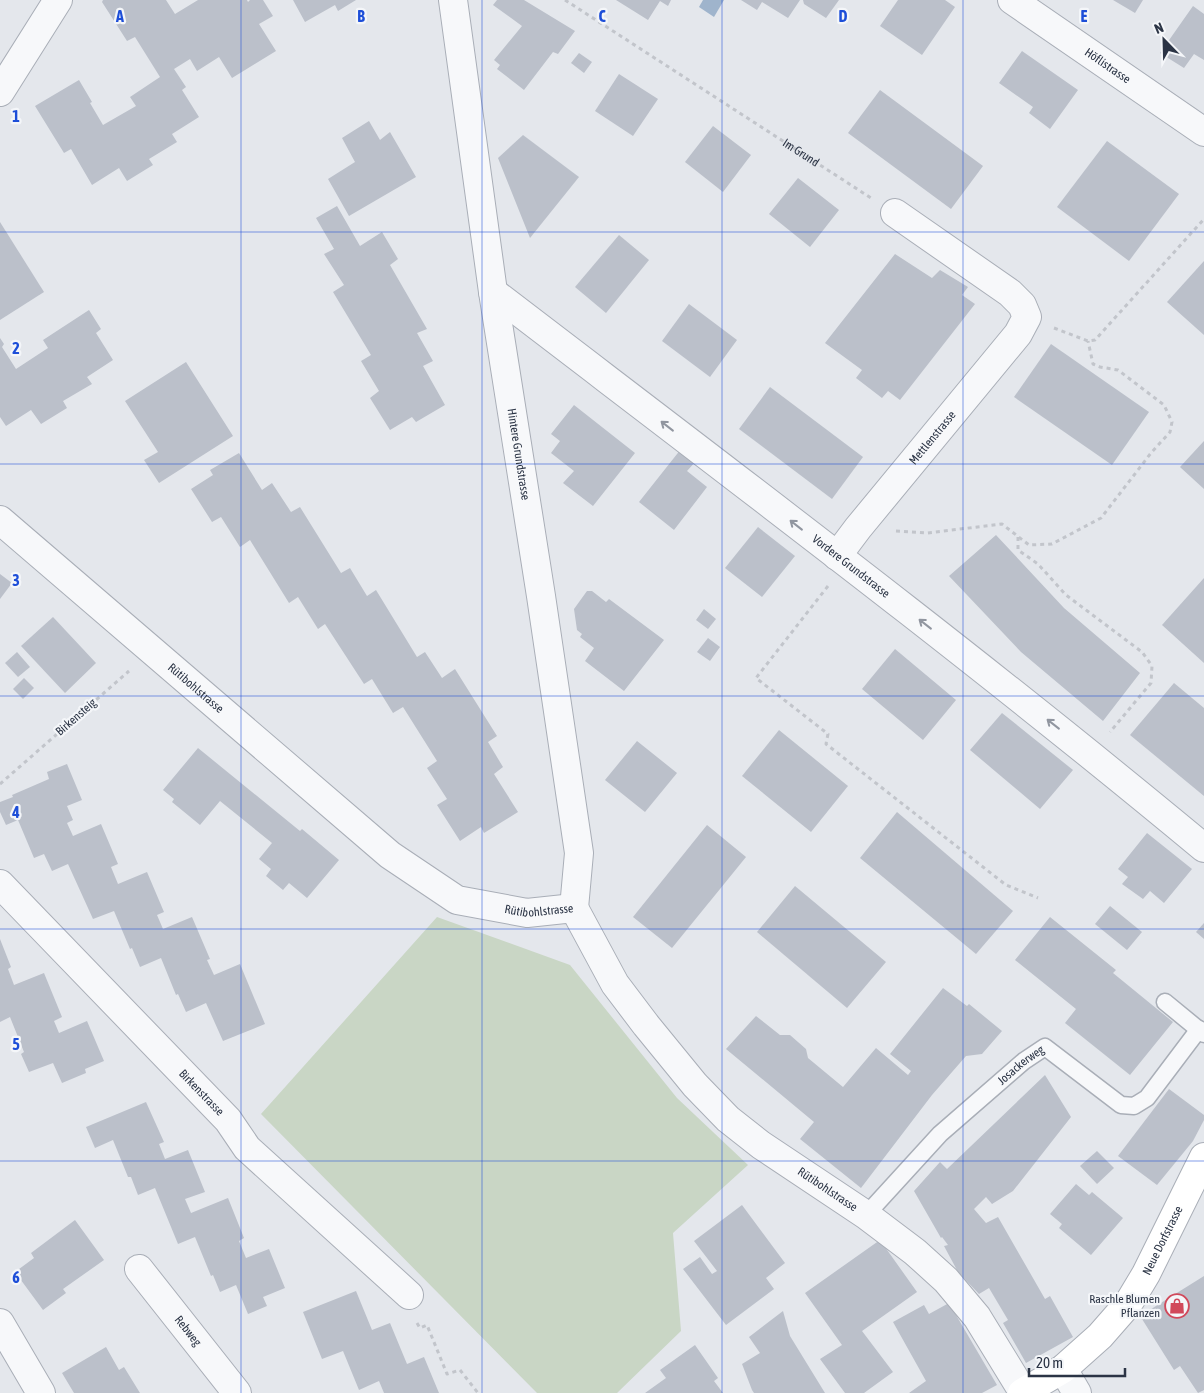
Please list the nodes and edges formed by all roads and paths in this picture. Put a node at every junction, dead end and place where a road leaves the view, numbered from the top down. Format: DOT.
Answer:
graph roads {
  1 [pos="58,0"];
  2 [pos="453,0"];
  3 [pos="566,0"];
  4 [pos="1012,0"];
  5 [pos="0,92"];
  6 [pos="1204,132"];
  7 [pos="895,213"];
  8 [pos="1204,219"];
  9 [pos="494,292"];
  10 [pos="1027,317"];
  11 [pos="1088,341"];
  12 [pos="0,520"];
  13 [pos="858,528"];
  14 [pos="1018,537"];
  15 [pos="842,560"];
  16 [pos="153,650"];
  17 [pos="1091,754"];
  18 [pos="0,784"];
  19 [pos="1204,848"];
  20 [pos="0,884"];
  21 [pos="1038,898"];
  22 [pos="574,908"];
  23 [pos="1165,1002"];
  24 [pos="1201,1032"];
  25 [pos="1204,1157"];
  26 [pos="866,1215"];
  27 [pos="139,1269"];
  28 [pos="412,1307"];
  29 [pos="0,1323"];
  30 [pos="1063,1369"];
  31 [pos="41,1393"];
  32 [pos="237,1393"];
  33 [pos="478,1393"];
  34 [pos="1022,1393"];
  35 [pos="1078,1393"];
  1 -- 5 [label="street"];
  2 -- 9 [label="street, Hintere Grundstrasse"];
  3 -- 7 [label="path, Im Grund"];
  4 -- 6 [label="street, Höflistrasse"];
  7 -- 10 [label="street"];
  8 -- 11 [label="path"];
  15 -- 9 [label="street, Vordere Grundstrasse, one-way"];
  9 -- 22 [label="street, Hintere Grundstrasse"];
  10 -- 11 [label="path"];
  10 -- 13 [label="street, Mettlenstrasse"];
  11 -- 14 [label="path"];
  12 -- 16 [label="street, Rütibohlstrasse"];
  13 -- 14 [label="path"];
  13 -- 15 [label="street, Mettlenstrasse"];
  14 -- 17 [label="path"];
  17 -- 15 [label="street, Vordere Grundstrasse, one-way"];
  15 -- 21 [label="path"];
  16 -- 18 [label="path, Birkensteig"];
  16 -- 22 [label="street, Rütibohlstrasse"];
  17 -- 19 [label="street, Vordere Grundstrasse"];
  20 -- 28 [label="street, Birkenstrasse"];
  22 -- 26 [label="street, Rütibohlstrasse"];
  23 -- 24 [label="lane"];
  24 -- 26 [label="lane, Josackerweg"];
  25 -- 30 [label="main road, Neue Dorfstrasse"];
  26 -- 34 [label="street, Rütibohlstrasse"];
  27 -- 32 [label="street, Rebweg"];
  28 -- 33 [label="path"];
  29 -- 31 [label="street"];
  30 -- 34 [label="main road, Neue Dorfstrasse"];
  30 -- 35 [label="street"];
}
